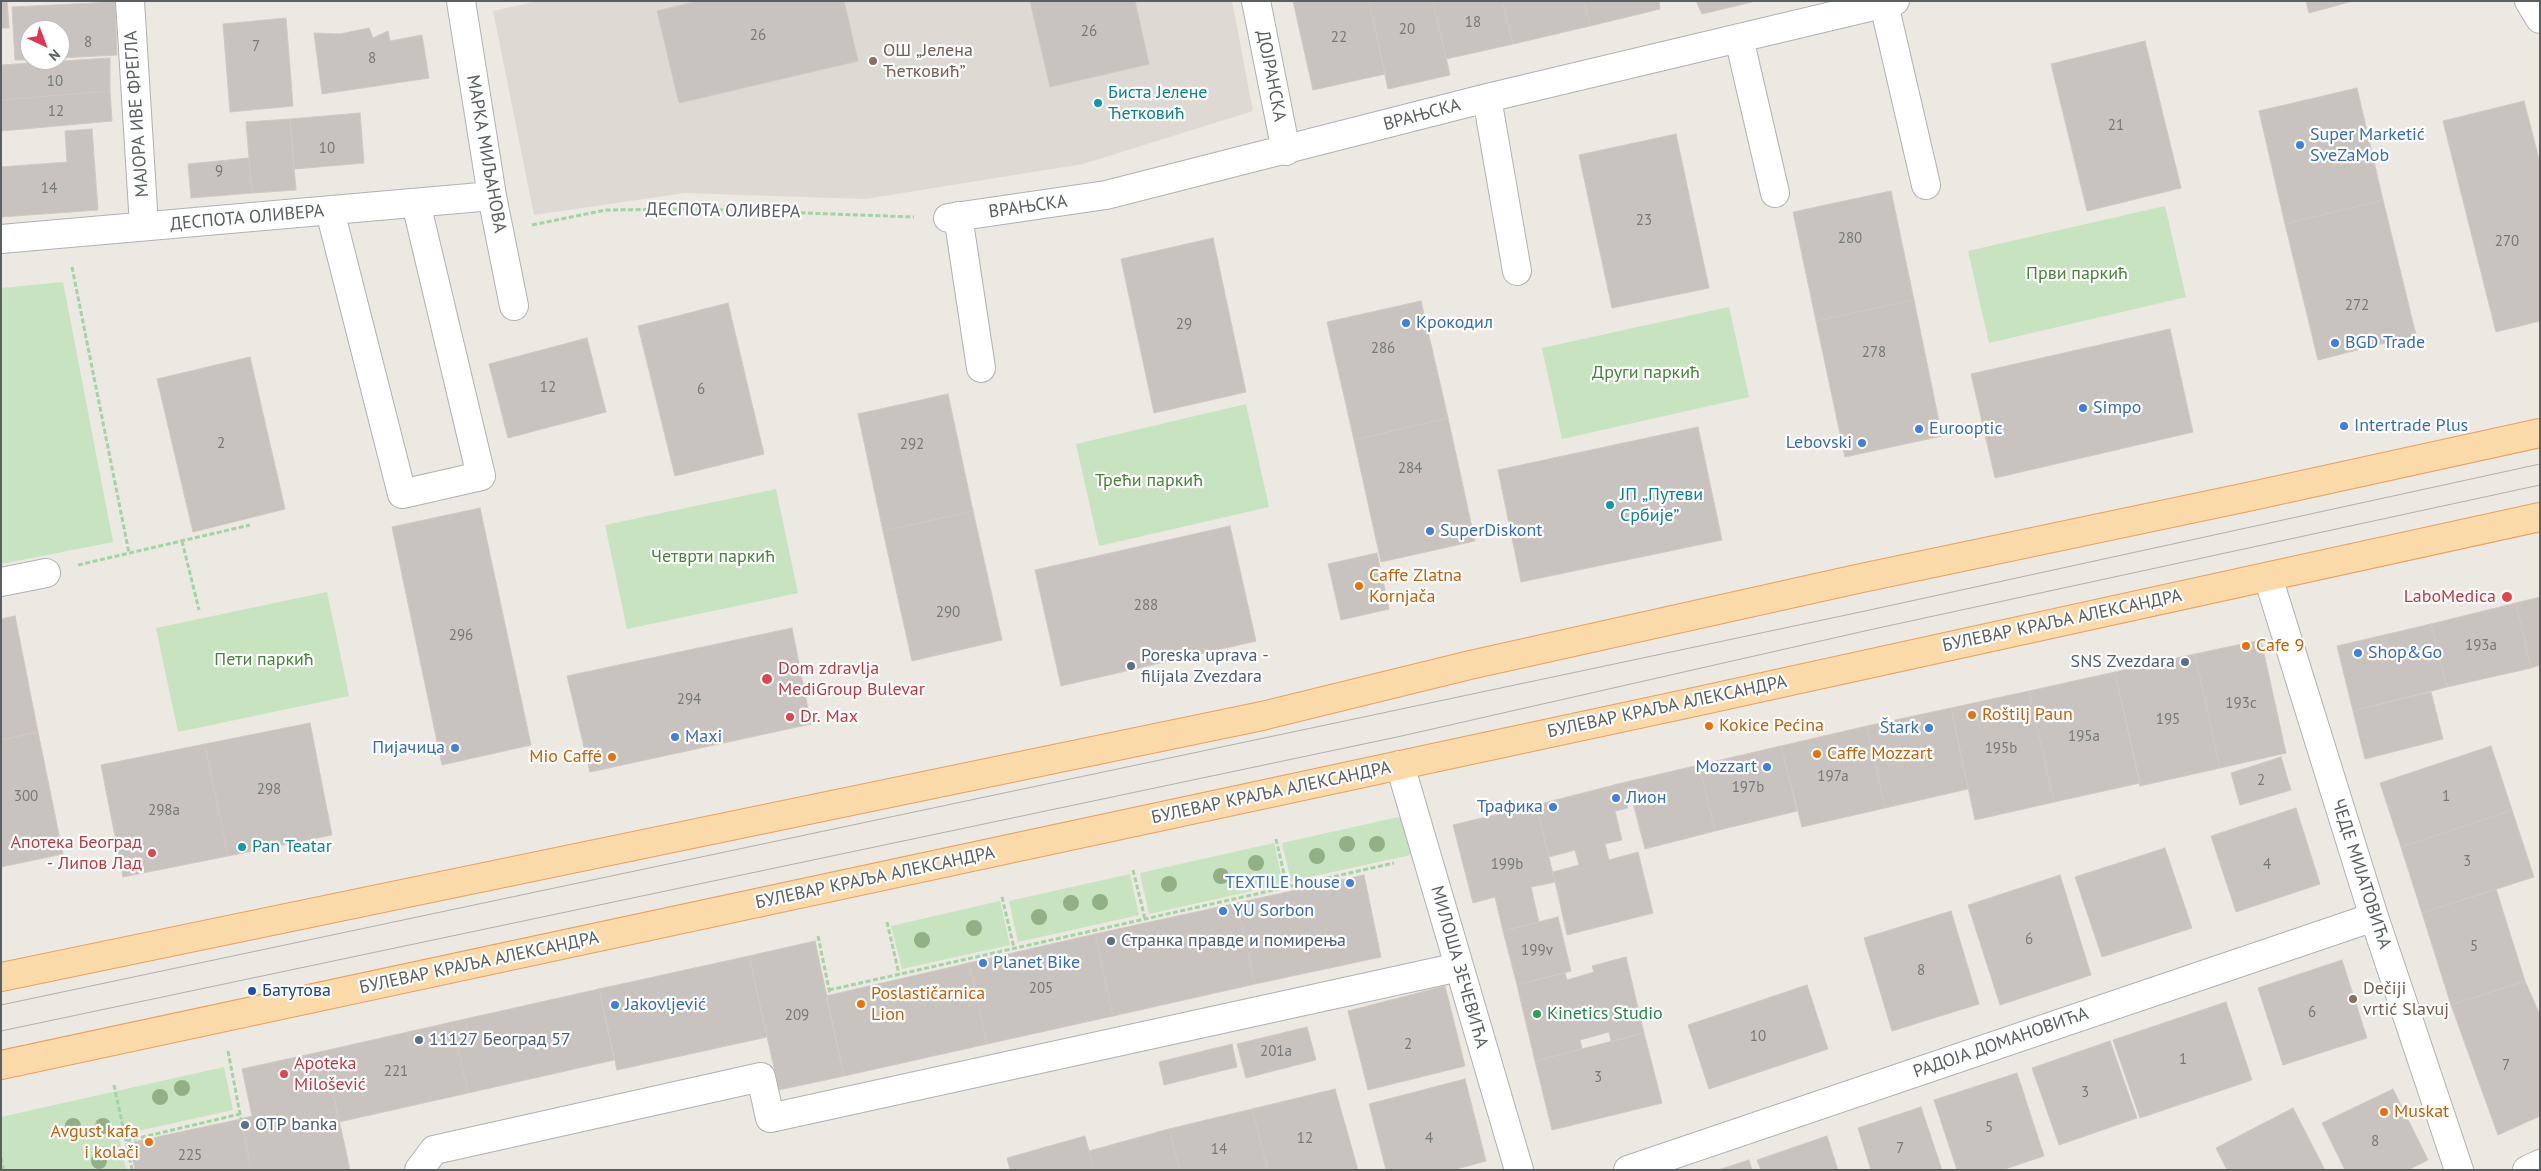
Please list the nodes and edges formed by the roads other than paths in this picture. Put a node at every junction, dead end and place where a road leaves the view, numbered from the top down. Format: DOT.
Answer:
graph roads {
  1 [pos="130,1"];
  2 [pos="461,1"];
  3 [pos="1256,1"];
  4 [pos="2529,1"];
  5 [pos="1889,2"];
  6 [pos="2540,19"];
  7 [pos="1739,38"];
  8 [pos="1487,98"];
  9 [pos="1286,151"];
  10 [pos="1926,185"];
  11 [pos="1775,194"];
  12 [pos="492,196"];
  13 [pos="416,203"];
  14 [pos="330,211"];
  15 [pos="144,226"];
  16 [pos="1,239"];
  17 [pos="1517,270"];
  18 [pos="514,306"];
  19 [pos="981,368"];
  20 [pos="2540,433"];
  21 [pos="2540,518"];
  22 [pos="46,573"];
  23 [pos="2268,577"];
  24 [pos="1,582"];
  25 [pos="1400,765"];
  26 [pos="2374,917"];
  27 [pos="1459,967"];
  28 [pos="1,977"];
  29 [pos="1,1065"];
  30 [pos="2540,1164"];
  31 [pos="419,1170"];
  32 [pos="1519,1170"];
  33 [pos="1628,1170"];
  34 [pos="2459,1170"];
  35 [pos="2527,1170"];
  1 -- 15 [label="street, МАЈОРА ИВЕ ФРЕГЛА"];
  2 -- 12 [label="street, МАРКА МИЉАНОВА"];
  3 -- 9 [label="street, ДОЈРАНСКА"];
  4 -- 6 [label="street"];
  5 -- 7 [label="street, ВРАЊСКА"];
  5 -- 10 [label="street"];
  7 -- 8 [label="street, ВРАЊСКА"];
  7 -- 11 [label="street"];
  8 -- 9 [label="street, ВРАЊСКА"];
  8 -- 17 [label="street"];
  9 -- 19 [label="street, ВРАЊСКА"];
  12 -- 13 [label="street, ДЕСПОТА ОЛИВЕРА"];
  12 -- 18 [label="street, МАРКА МИЉАНОВА"];
  13 -- 14 [label="street, ДЕСПОТА ОЛИВЕРА"];
  13 -- 14 [label="street"];
  14 -- 15 [label="street, ДЕСПОТА ОЛИВЕРА"];
  15 -- 16 [label="street, ДЕСПОТА ОЛИВЕРА"];
  20 -- 28 [label="main road"];
  21 -- 23 [label="main road, БУЛЕВАР КРАЉА АЛЕКСАНДРА"];
  22 -- 24 [label="street"];
  23 -- 25 [label="main road, БУЛЕВАР КРАЉА АЛЕКСАНДРА"];
  23 -- 26 [label="street, ЧЕДЕ МИЈАТОВИЋА"];
  25 -- 27 [label="street, МИЛОША ЗЕЧЕВИЋА"];
  25 -- 29 [label="main road, БУЛЕВАР КРАЉА АЛЕКСАНДРА"];
  26 -- 33 [label="street, РАДОЈА ДОМАНОВИЋА"];
  26 -- 34 [label="street, ЧЕДЕ МИЈАТОВИЋА"];
  27 -- 31 [label="street"];
  27 -- 32 [label="street, МИЛОША ЗЕЧЕВИЋА"];
  30 -- 35 [label="street"];
}
